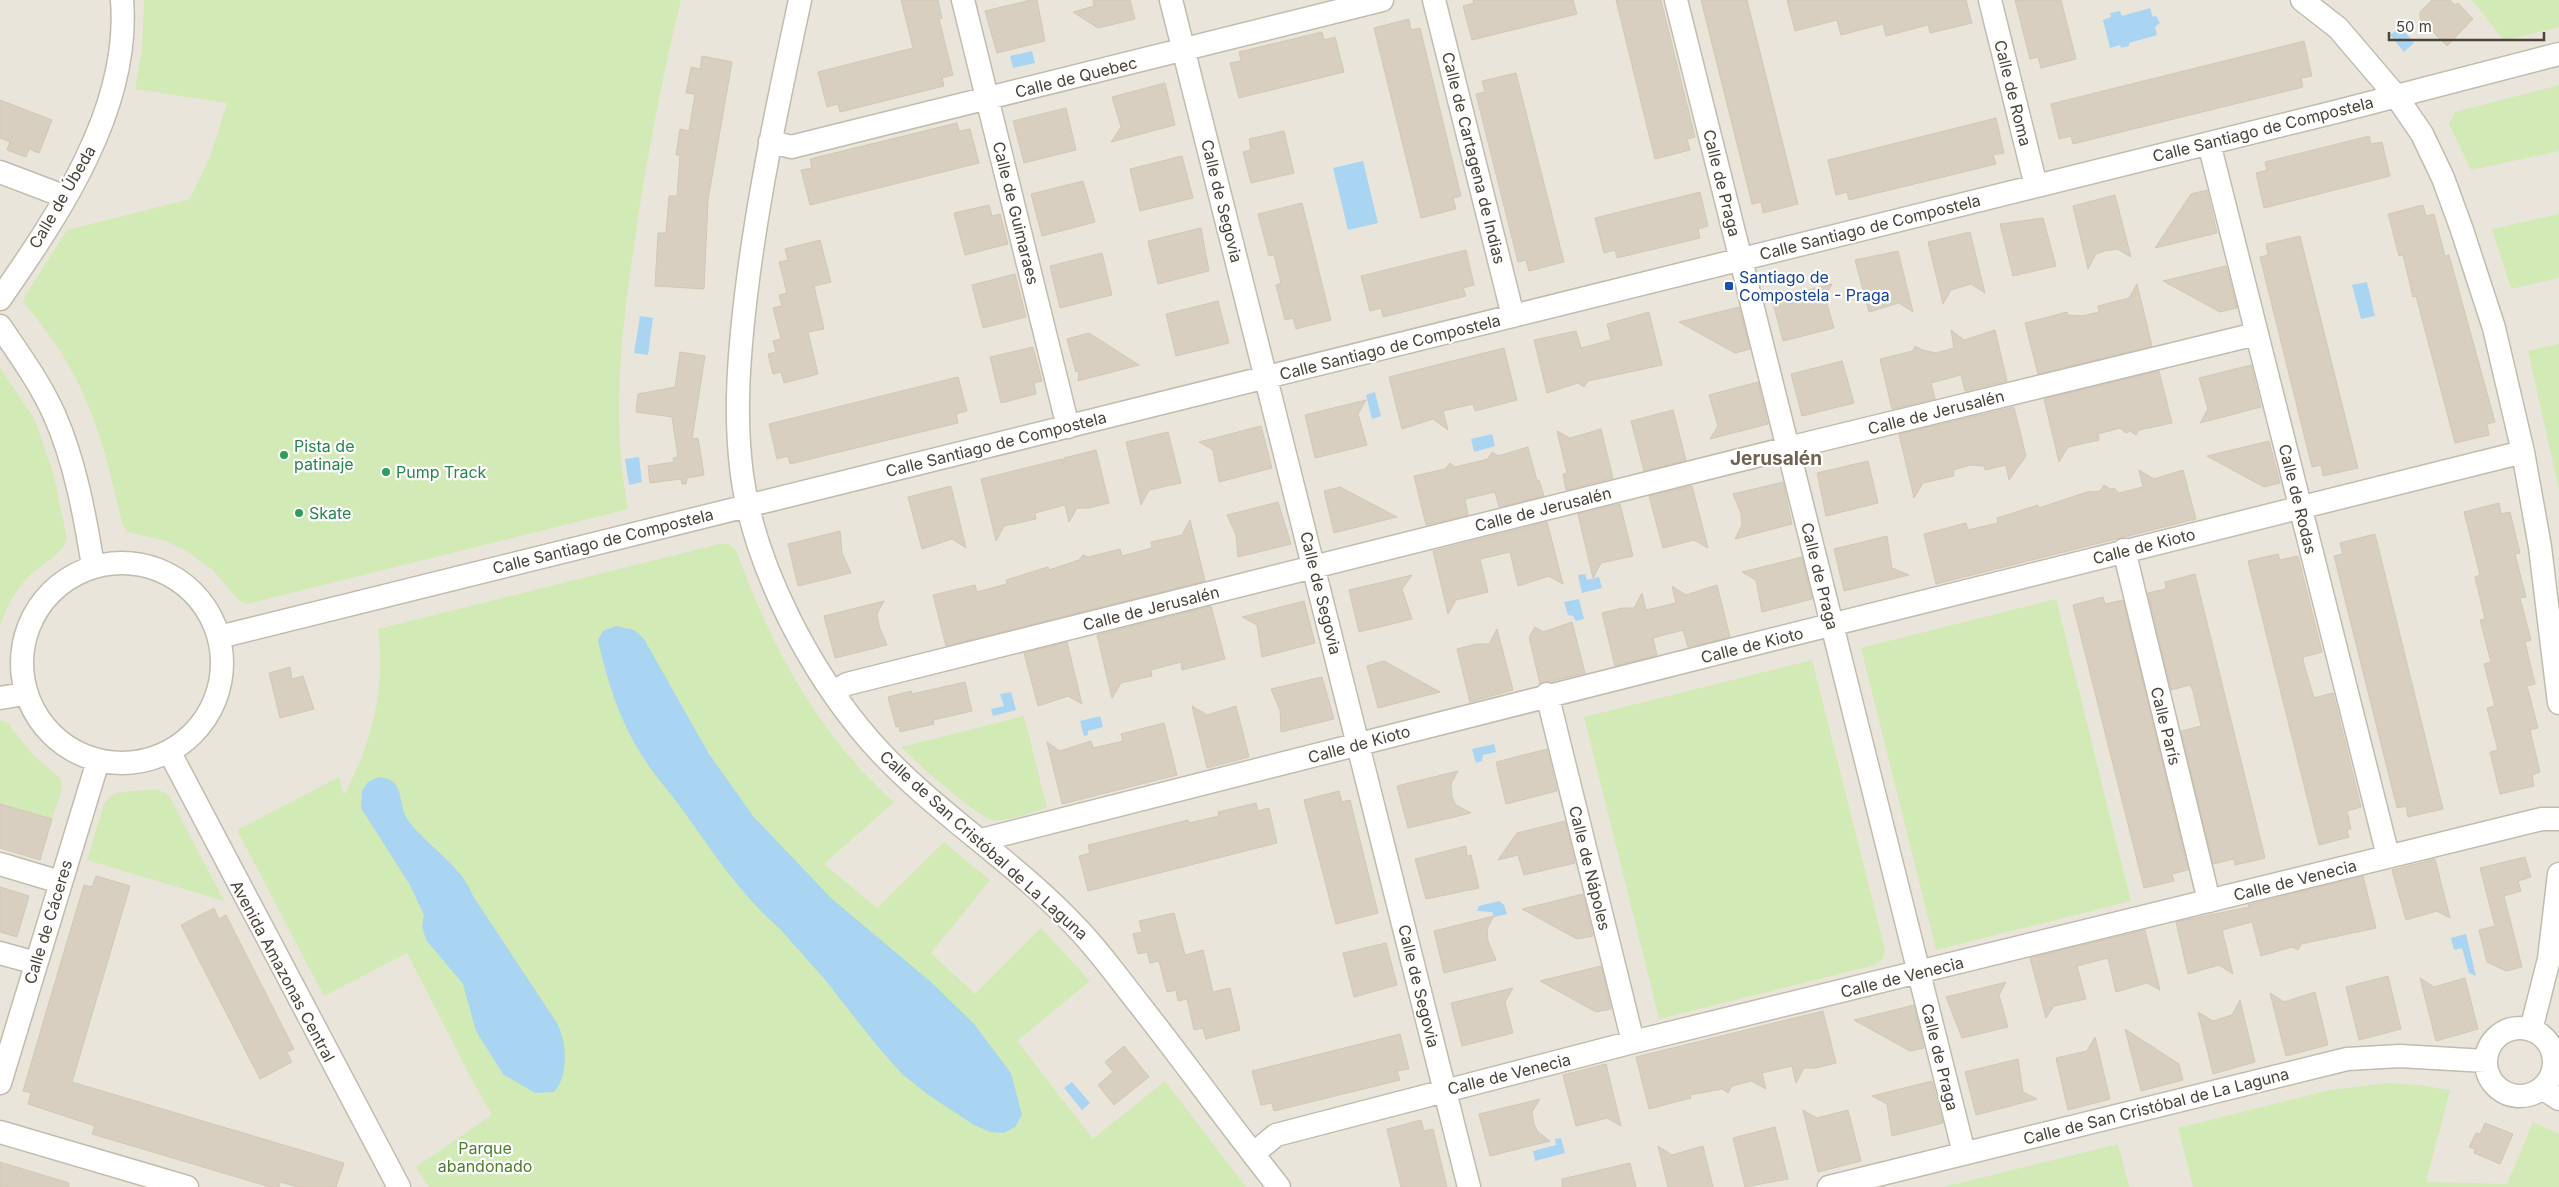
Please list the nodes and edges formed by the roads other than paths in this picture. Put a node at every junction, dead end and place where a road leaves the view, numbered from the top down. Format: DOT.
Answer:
graph roads {
  1 [pos="122,0"];
  2 [pos="800,0"];
  3 [pos="962,0"];
  4 [pos="1172,0"];
  5 [pos="1382,0"];
  6 [pos="1434,0"];
  7 [pos="1676,0"];
  8 [pos="1990,0"];
  9 [pos="2302,0"];
  10 [pos="1184,49"];
  11 [pos="2559,54"];
  12 [pos="2396,96"];
  13 [pos="988,100"];
  14 [pos="770,141"];
  15 [pos="2208,143"];
  16 [pos="0,172"];
  17 [pos="2036,186"];
  18 [pos="66,197"];
  19 [pos="1741,258"];
  20 [pos="0,299"];
  21 [pos="1513,316"];
  22 [pos="0,326"];
  23 [pos="2256,334"];
  24 [pos="1267,378"];
  25 [pos="1068,427"];
  26 [pos="1788,448"];
  27 [pos="2523,452"];
  28 [pos="748,505"];
  29 [pos="2302,507"];
  30 [pos="2124,550"];
  31 [pos="93,566"];
  32 [pos="1315,567"];
  33 [pos="1833,626"];
  34 [pos="220,637"];
  35 [pos="833,692"];
  36 [pos="25,694"];
  37 [pos="1548,694"];
  38 [pos="0,698"];
  39 [pos="2559,703"];
  40 [pos="1358,744"];
  41 [pos="170,754"];
  42 [pos="98,761"];
  43 [pos="2559,819"];
  44 [pos="981,840"];
  45 [pos="2388,856"];
  46 [pos="0,864"];
  47 [pos="2559,874"];
  48 [pos="60,882"];
  49 [pos="2209,901"];
  50 [pos="0,953"];
  51 [pos="36,963"];
  52 [pos="1919,973"];
  53 [pos="2531,1030"];
  54 [pos="1633,1042"];
  55 [pos="2486,1061"];
  56 [pos="0,1083"];
  57 [pos="1446,1090"];
  58 [pos="2550,1094"];
  59 [pos="0,1132"];
  60 [pos="1964,1153"];
  61 [pos="1253,1154"];
  62 [pos="396,1185"];
  63 [pos="187,1187"];
  64 [pos="1279,1187"];
  65 [pos="1469,1187"];
  66 [pos="1829,1187"];
  1 -- 18 [label="street, Calle de Úbeda"];
  2 -- 14 [label="street, Calle de San Cristóbal de La Laguna"];
  3 -- 13 [label="street, Calle de Guimaraes"];
  4 -- 10 [label="street, Calle de Segovia"];
  5 -- 10 [label="street, Calle de Quebec"];
  6 -- 21 [label="street, Calle de Cartagena de Indias"];
  7 -- 19 [label="street, Calle de Praga"];
  8 -- 17 [label="street, Calle de Roma"];
  9 -- 12 [label="street"];
  10 -- 13 [label="street, Calle de Quebec"];
  10 -- 24 [label="street, Calle de Segovia"];
  11 -- 12 [label="street, Calle Santiago de Compostela"];
  12 -- 15 [label="street, Calle Santiago de Compostela"];
  12 -- 27 [label="street"];
  13 -- 14 [label="street, Calle de Quebec"];
  13 -- 25 [label="street, Calle de Guimaraes"];
  14 -- 28 [label="street, Calle de San Cristóbal de La Laguna"];
  15 -- 17 [label="street, Calle Santiago de Compostela"];
  15 -- 23 [label="street, Calle de Rodas"];
  16 -- 18 [label="street"];
  17 -- 19 [label="street, Calle Santiago de Compostela"];
  18 -- 20 [label="street, Calle de Úbeda"];
  19 -- 21 [label="street, Calle Santiago de Compostela"];
  19 -- 26 [label="street, Calle de Praga"];
  21 -- 24 [label="street, Calle Santiago de Compostela"];
  22 -- 31 [label="street"];
  23 -- 26 [label="street, Calle de Jerusalén"];
  23 -- 29 [label="street, Calle de Rodas"];
  24 -- 25 [label="street, Calle Santiago de Compostela"];
  24 -- 32 [label="street, Calle de Segovia"];
  25 -- 28 [label="street, Calle Santiago de Compostela"];
  26 -- 32 [label="street, Calle de Jerusalén"];
  26 -- 33 [label="street, Calle de Praga"];
  27 -- 29 [label="street, Calle de Kioto"];
  27 -- 39 [label="street"];
  28 -- 34 [label="street, Calle Santiago de Compostela"];
  28 -- 35 [label="street, Calle de San Cristóbal de La Laguna"];
  29 -- 30 [label="street, Calle de Kioto"];
  29 -- 45 [label="street, Calle de Rodas"];
  30 -- 33 [label="street, Calle de Kioto"];
  30 -- 49 [label="street, Calle París"];
  31 -- 34 [label="street"];
  31 -- 36 [label="street"];
  32 -- 35 [label="street, Calle de Jerusalén"];
  32 -- 40 [label="street, Calle de Segovia"];
  33 -- 37 [label="street, Calle de Kioto"];
  33 -- 52 [label="street, Calle de Praga"];
  34 -- 41 [label="street"];
  35 -- 44 [label="street, Calle de San Cristóbal de La Laguna"];
  36 -- 38 [label="street"];
  36 -- 42 [label="street"];
  37 -- 40 [label="street, Calle de Kioto"];
  37 -- 54 [label="street, Calle de Nápoles"];
  40 -- 44 [label="street, Calle de Kioto"];
  40 -- 57 [label="street, Calle de Segovia"];
  41 -- 42 [label="street"];
  41 -- 62 [label="street, Avenida Amazonas Central"];
  42 -- 48 [label="street, Calle de Cáceres"];
  43 -- 45 [label="street, Calle de Venecia"];
  44 -- 61 [label="street, Calle de San Cristóbal de La Laguna"];
  45 -- 49 [label="street, Calle de Venecia"];
  46 -- 48 [label="street"];
  47 -- 53 [label="street"];
  48 -- 51 [label="street, Calle de Cáceres"];
  49 -- 52 [label="street, Calle de Venecia"];
  50 -- 51 [label="street"];
  51 -- 56 [label="street, Calle de Cáceres"];
  52 -- 54 [label="street, Calle de Venecia"];
  52 -- 60 [label="street, Calle de Praga"];
  53 -- 55 [label="street"];
  53 -- 58 [label="street"];
  54 -- 57 [label="street, Calle de Venecia"];
  55 -- 58 [label="street"];
  55 -- 60 [label="street, Calle de San Cristóbal de La Laguna"];
  57 -- 61 [label="street, Calle de Venecia"];
  57 -- 65 [label="street, Calle de Segovia"];
  59 -- 63 [label="street"];
  60 -- 66 [label="street, Calle de San Cristóbal de La Laguna"];
  61 -- 64 [label="street, Calle de San Cristóbal de La Laguna"];
}
